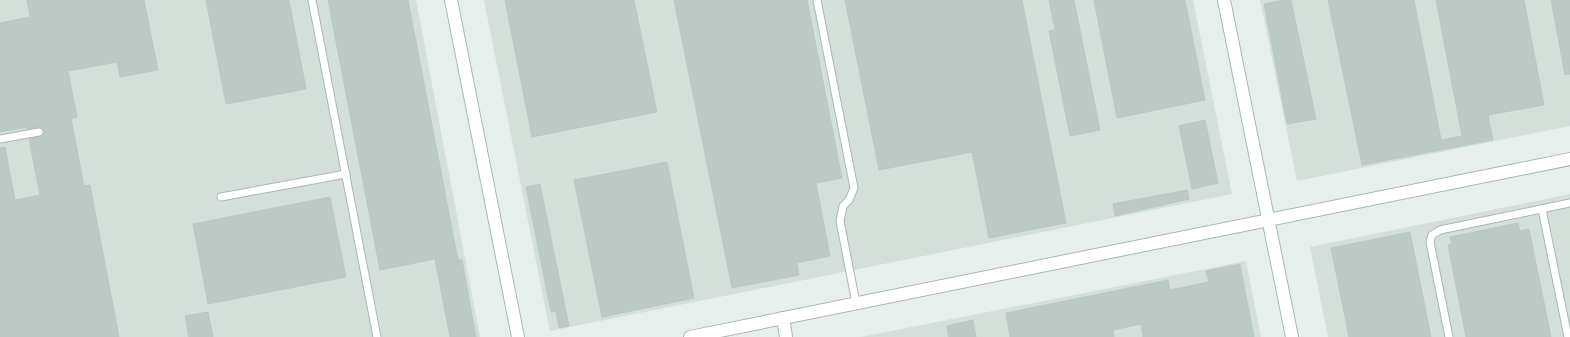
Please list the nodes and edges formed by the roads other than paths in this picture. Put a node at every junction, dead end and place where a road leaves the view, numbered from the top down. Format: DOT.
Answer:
graph roads {
  1 [pos="312,0"];
  2 [pos="450,0"];
  3 [pos="817,0"];
  4 [pos="1224,0"];
  5 [pos="39,132"];
  6 [pos="0,139"];
  7 [pos="1570,159"];
  8 [pos="346,174"];
  9 [pos="221,197"];
  10 [pos="1570,203"];
  11 [pos="1542,209"];
  12 [pos="1268,220"];
  13 [pos="856,303"];
  14 [pos="783,318"];
  15 [pos="377,337"];
  16 [pos="518,337"];
  17 [pos="690,337"];
  18 [pos="786,337"];
  19 [pos="1292,337"];
  20 [pos="1449,337"];
  21 [pos="1568,337"];
  1 -- 8 [label="lane"];
  2 -- 16 [label="street"];
  3 -- 13 [label="lane"];
  4 -- 12 [label="street"];
  5 -- 6 [label="lane"];
  7 -- 12 [label="street"];
  8 -- 9 [label="lane"];
  8 -- 15 [label="lane"];
  10 -- 11 [label="lane"];
  11 -- 20 [label="lane"];
  11 -- 21 [label="lane"];
  12 -- 13 [label="street"];
  12 -- 19 [label="street"];
  13 -- 14 [label="street"];
  14 -- 17 [label="street"];
  14 -- 18 [label="street"];
}
